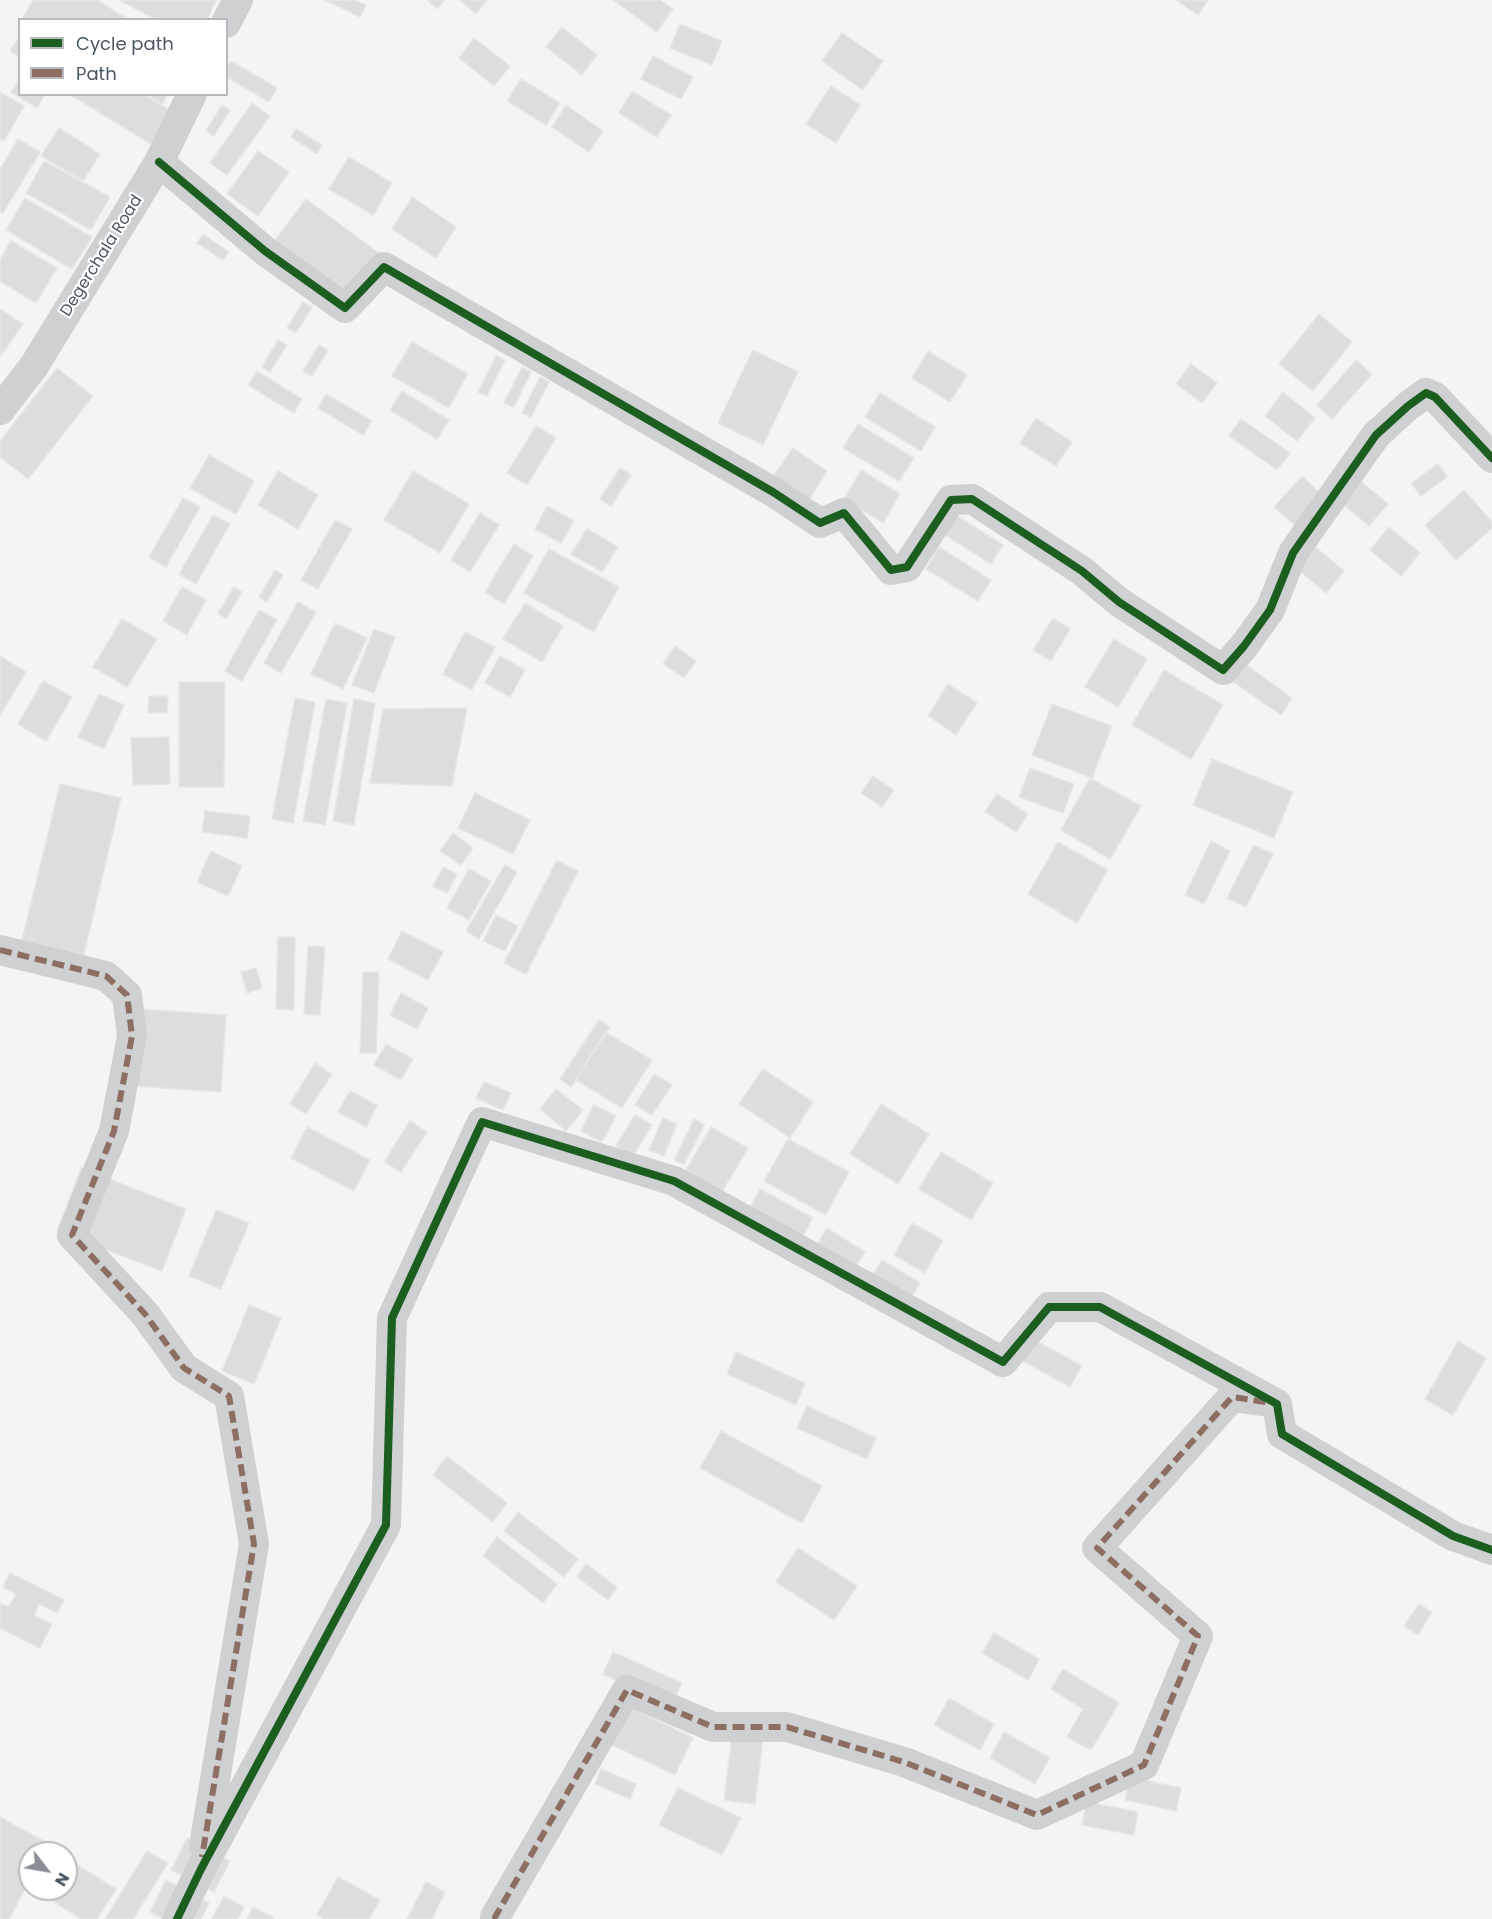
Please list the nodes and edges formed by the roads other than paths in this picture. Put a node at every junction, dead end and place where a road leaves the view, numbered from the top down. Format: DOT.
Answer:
graph roads {
  1 [pos="238,0"];
  2 [pos="228,19"];
  3 [pos="191,96"];
  4 [pos="159,162"];
  5 [pos="0,410"];
  6 [pos="1492,458"];
  7 [pos="0,950"];
  8 [pos="1277,1404"];
  9 [pos="1492,1550"];
  10 [pos="201,1869"];
  11 [pos="177,1919"];
  12 [pos="496,1919"];
  1 -- 2 [label="street"];
  3 -- 4 [label="street, Degerchala Road"];
  4 -- 5 [label="street, Degerchala Road"];
  4 -- 6 [label="street"];
  7 -- 10 [label="street"];
  8 -- 9 [label="street"];
  8 -- 10 [label="street"];
  8 -- 12 [label="street"];
  10 -- 11 [label="street"];
}
